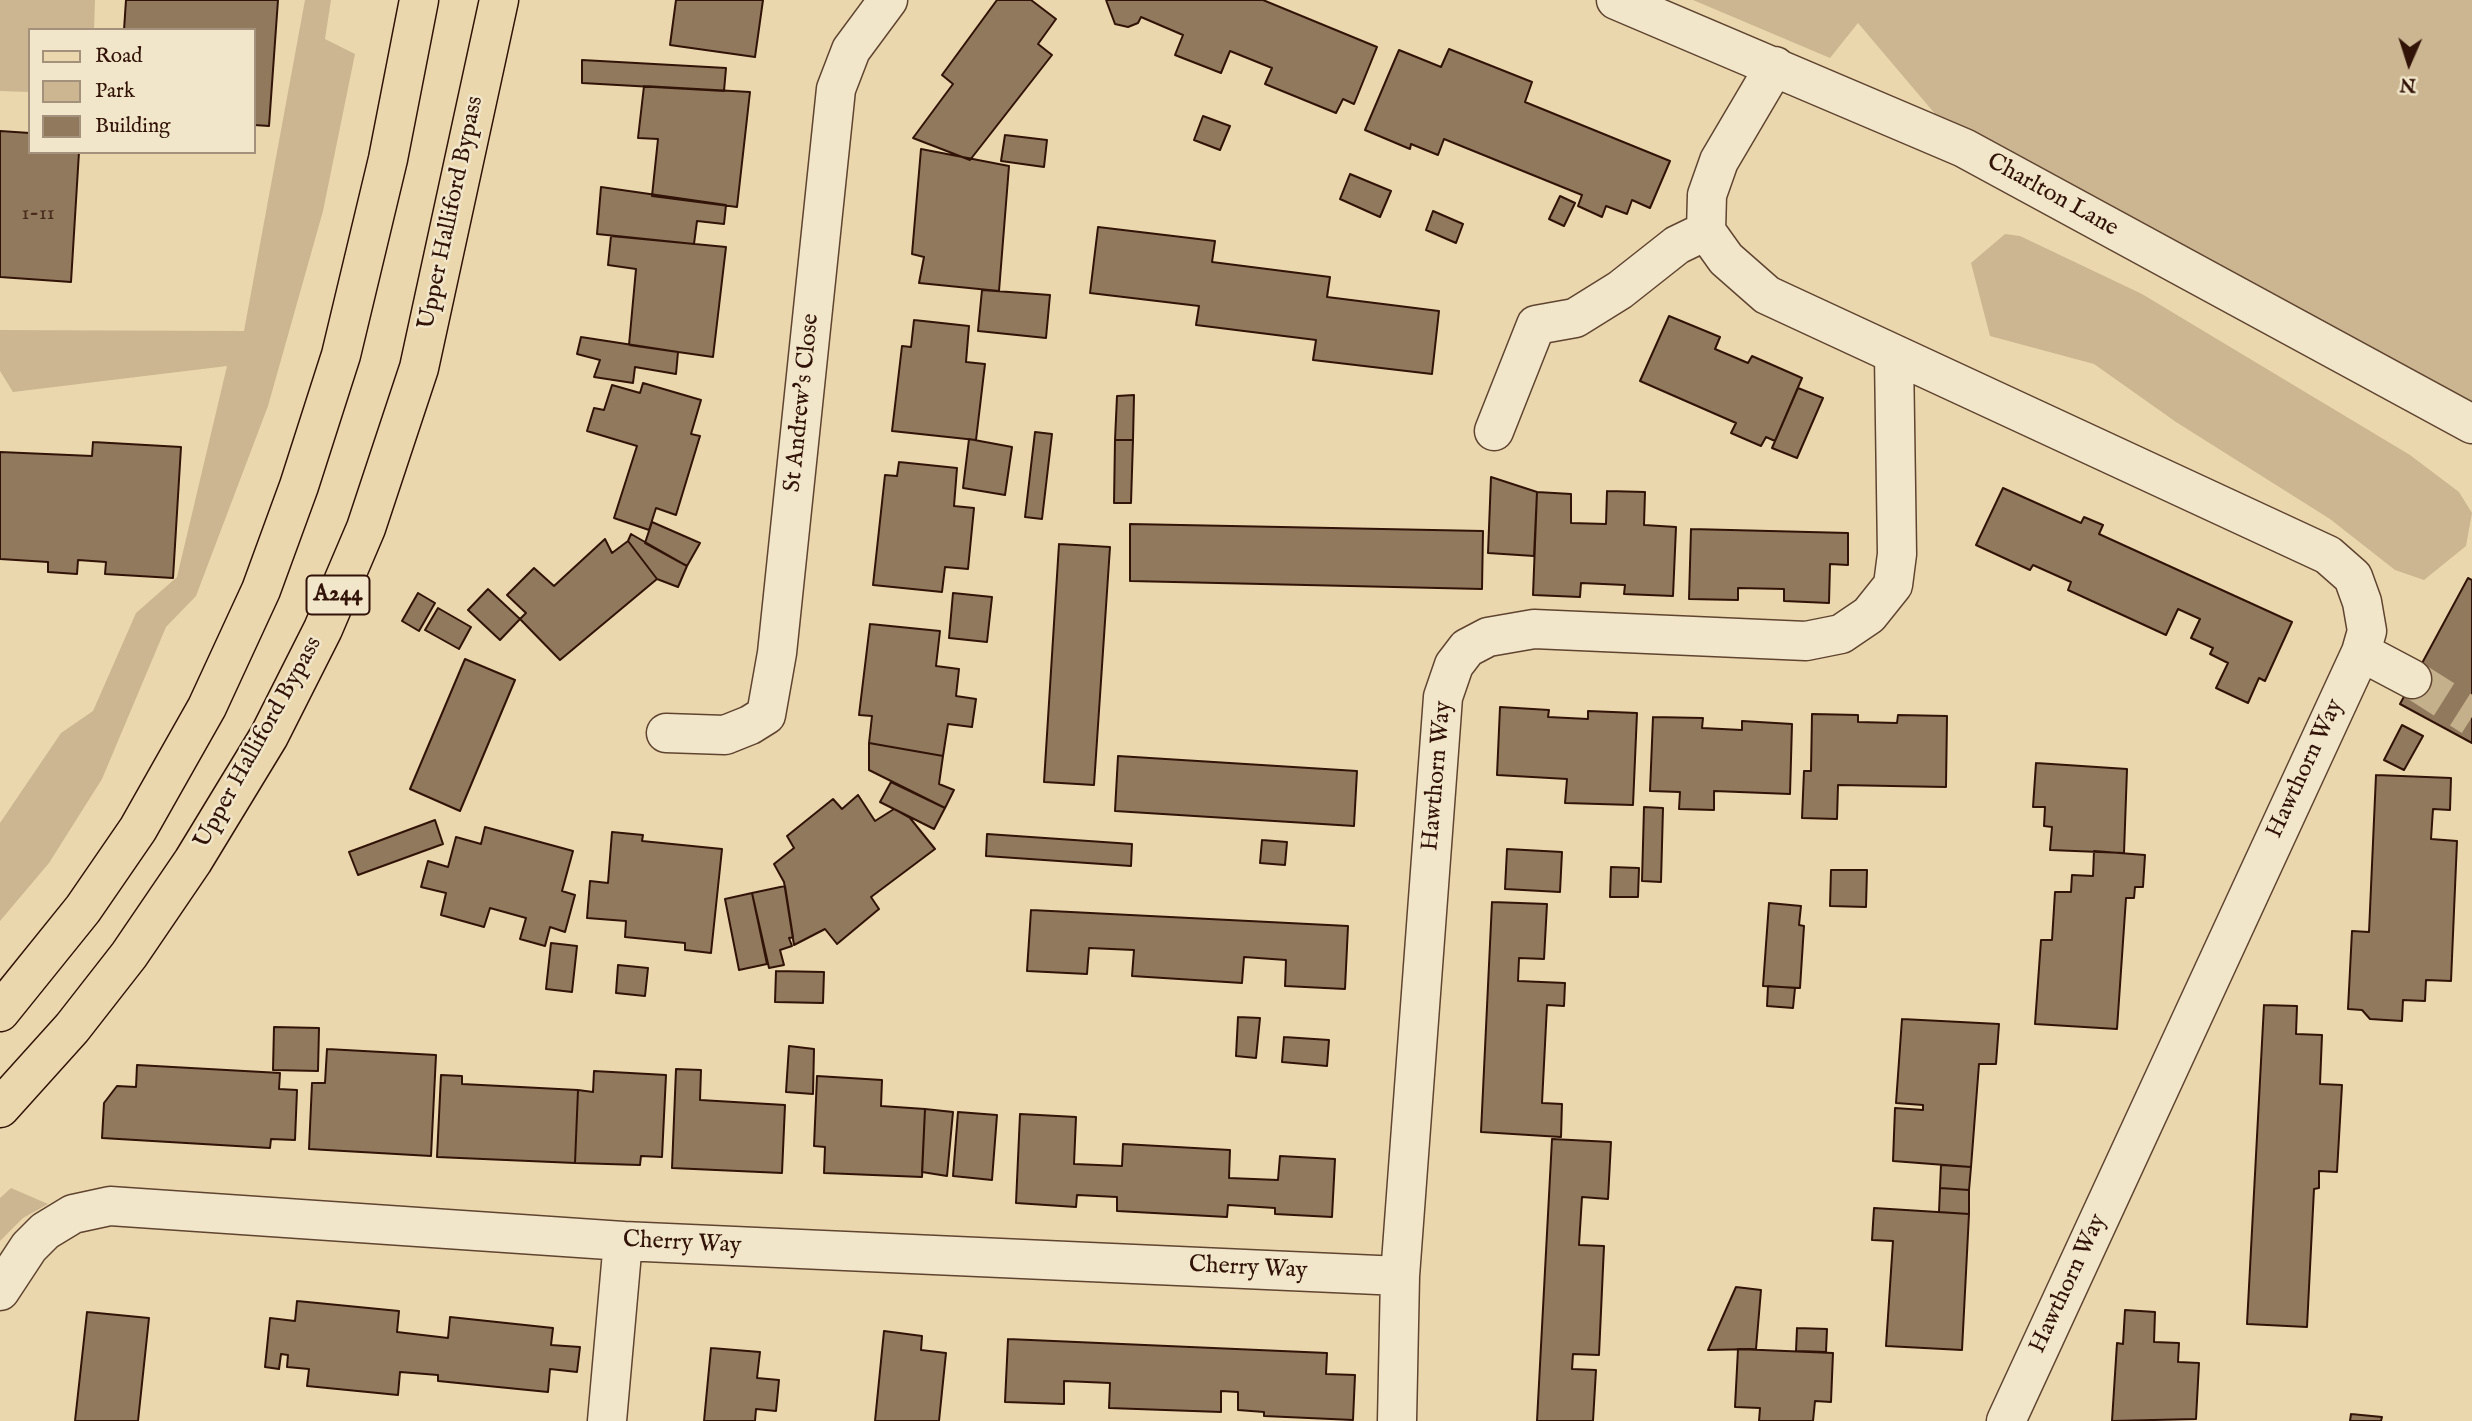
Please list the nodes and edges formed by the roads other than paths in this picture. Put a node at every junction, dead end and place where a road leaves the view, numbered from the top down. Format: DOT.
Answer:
graph roads {
  1 [pos="419,0"];
  2 [pos="499,0"];
  3 [pos="888,0"];
  4 [pos="1616,0"];
  5 [pos="1775,66"];
  6 [pos="1706,231"];
  7 [pos="1894,356"];
  8 [pos="2472,424"];
  9 [pos="1494,431"];
  10 [pos="2361,652"];
  11 [pos="2413,679"];
  12 [pos="666,733"];
  13 [pos="0,1012"];
  14 [pos="0,1108"];
  15 [pos="623,1241"];
  16 [pos="1401,1276"];
  17 [pos="0,1291"];
  18 [pos="607,1421"];
  19 [pos="1397,1421"];
  20 [pos="2006,1421"];
  1 -- 13 [label="main road"];
  2 -- 14 [label="main road, Upper Halliford Bypass / A244"];
  3 -- 12 [label="street, St Andrew's Close"];
  4 -- 5 [label="street, Charlton Lane"];
  5 -- 6 [label="street"];
  5 -- 8 [label="street, Charlton Lane"];
  6 -- 7 [label="street, Hawthorn Way"];
  6 -- 9 [label="street"];
  7 -- 10 [label="street, Hawthorn Way"];
  7 -- 16 [label="street, Hawthorn Way"];
  10 -- 11 [label="street"];
  10 -- 20 [label="street, Hawthorn Way"];
  15 -- 16 [label="street, Cherry Way"];
  15 -- 17 [label="street, Cherry Way"];
  15 -- 18 [label="street"];
  16 -- 19 [label="street, Hawthorn Way"];
}
